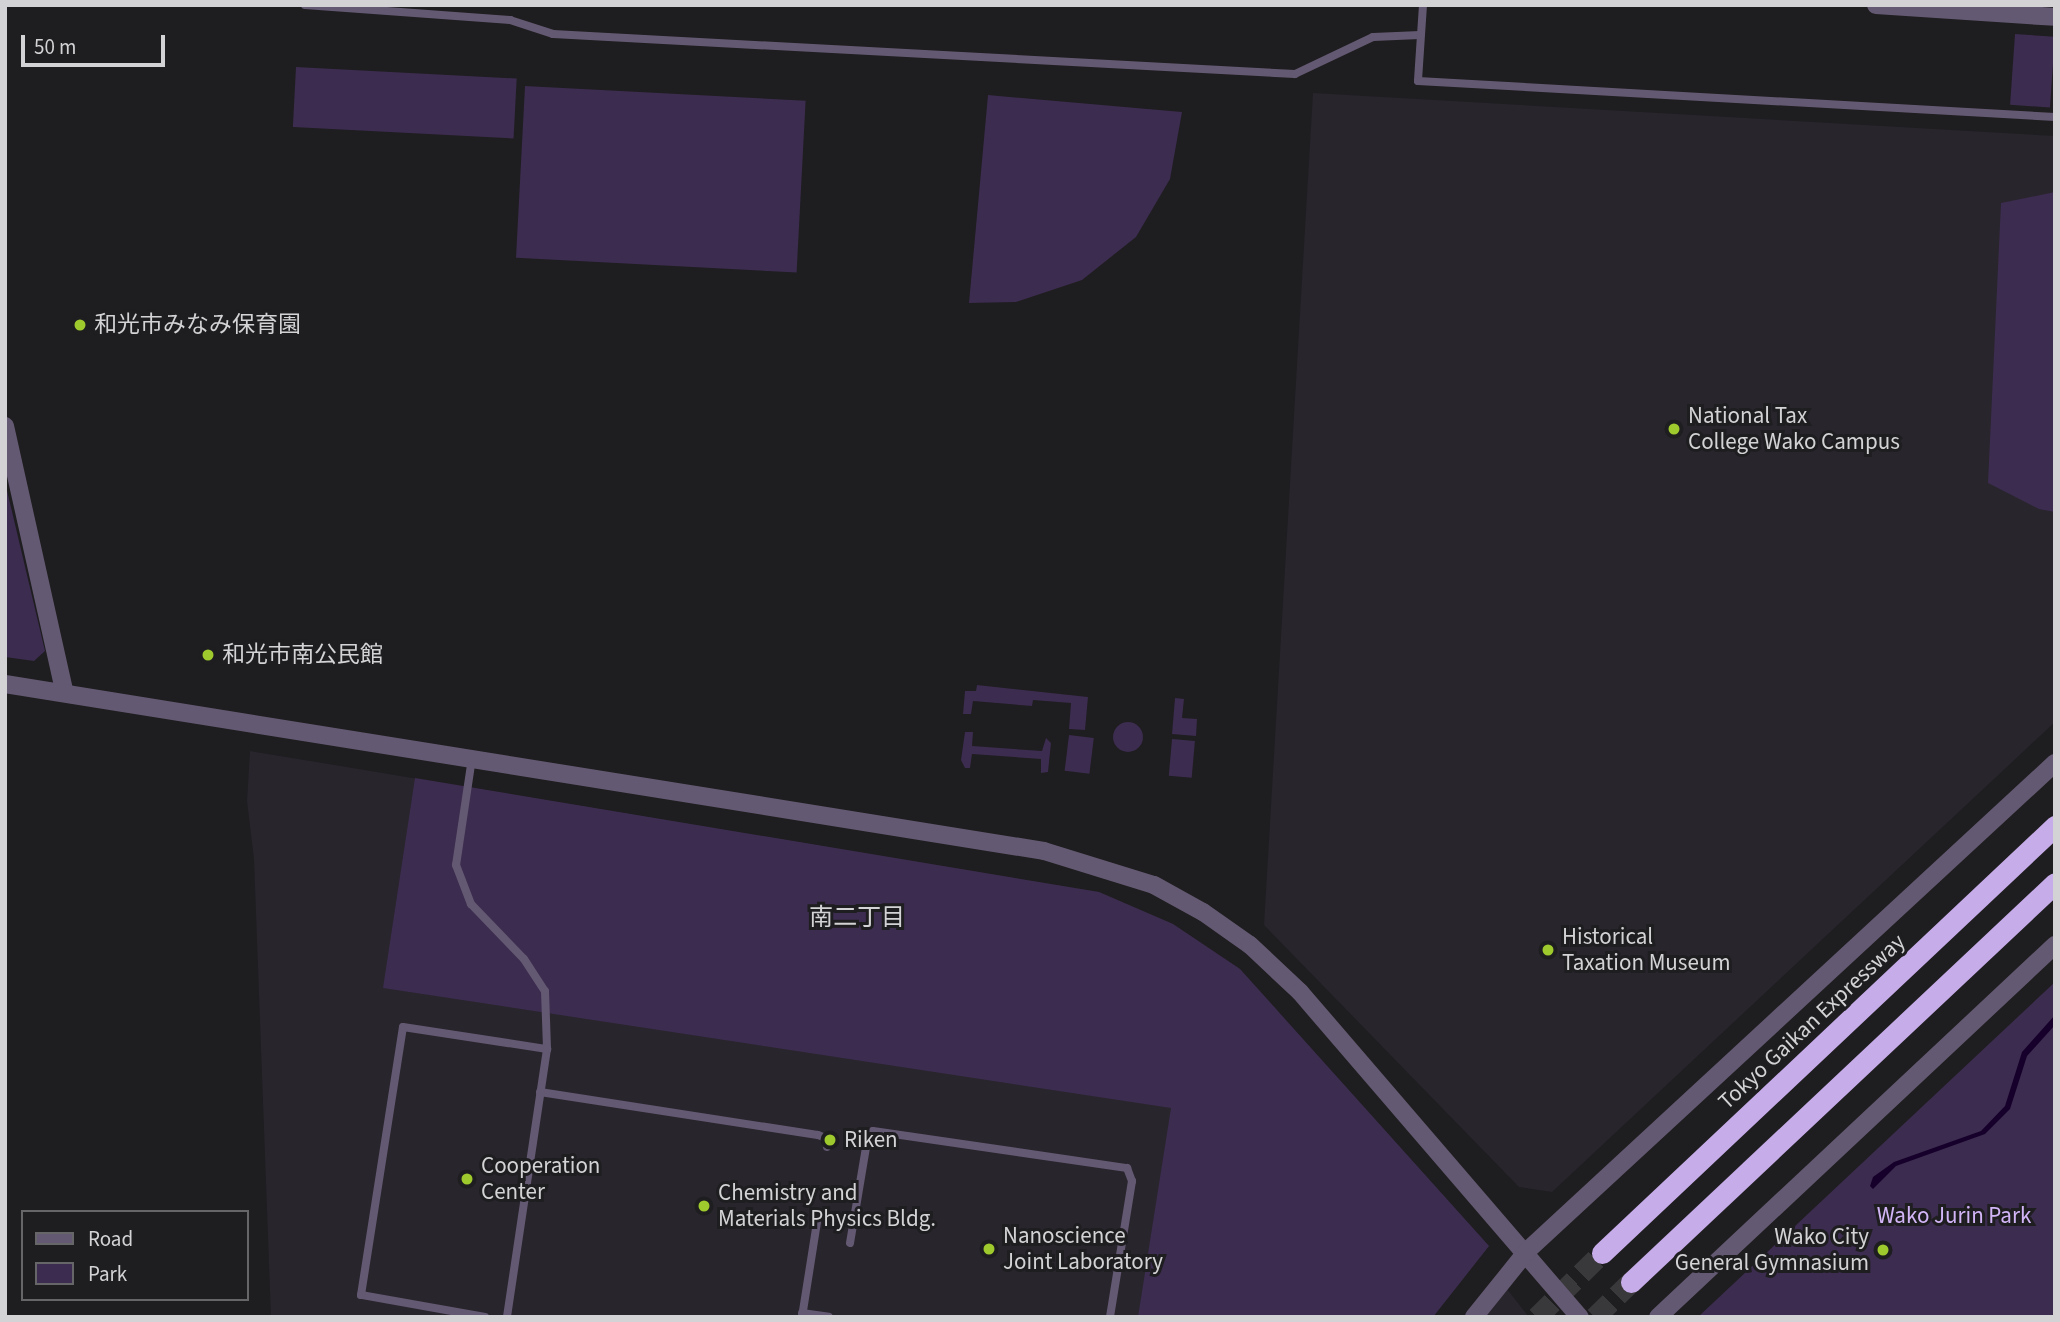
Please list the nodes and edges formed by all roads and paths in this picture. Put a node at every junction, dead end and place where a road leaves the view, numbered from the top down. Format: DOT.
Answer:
graph roads {
  1 [pos="305,5"];
  2 [pos="1423,5"];
  3 [pos="1876,5"];
  4 [pos="1899,6"];
  5 [pos="2044,12"];
  6 [pos="1420,35"];
  7 [pos="2055,117"];
  8 [pos="5,426"];
  9 [pos="5,684"];
  10 [pos="64,691"];
  11 [pos="472,758"];
  12 [pos="2055,763"];
  13 [pos="2055,825"];
  14 [pos="2055,883"];
  15 [pos="2055,945"];
  16 [pos="547,1049"];
  17 [pos="540,1092"];
  18 [pos="827,1147"];
  19 [pos="817,1222"];
  20 [pos="850,1243"];
  21 [pos="1527,1251"];
  22 [pos="1602,1253"];
  23 [pos="1630,1283"];
  24 [pos="802,1315"];
  25 [pos="485,1317"];
  26 [pos="507,1317"];
  27 [pos="829,1317"];
  28 [pos="1110,1317"];
  29 [pos="1474,1317"];
  30 [pos="1580,1317"];
  31 [pos="1658,1317"];
  1 -- 6 [label="lane"];
  2 -- 6 [label="lane"];
  3 -- 4 [label="street"];
  4 -- 5 [label="street"];
  6 -- 7 [label="lane"];
  8 -- 10 [label="street"];
  9 -- 10 [label="street"];
  10 -- 11 [label="street"];
  11 -- 16 [label="lane"];
  11 -- 21 [label="street"];
  12 -- 21 [label="street"];
  13 -- 22 [label="highway, Tokyo Gaikan Expressway"];
  14 -- 23 [label="highway"];
  15 -- 31 [label="street"];
  16 -- 17 [label="lane"];
  16 -- 25 [label="lane"];
  17 -- 18 [label="lane"];
  17 -- 26 [label="lane"];
  19 -- 24 [label="lane"];
  20 -- 28 [label="lane"];
  21 -- 29 [label="street"];
  21 -- 30 [label="street"];
  24 -- 27 [label="lane"];
}
